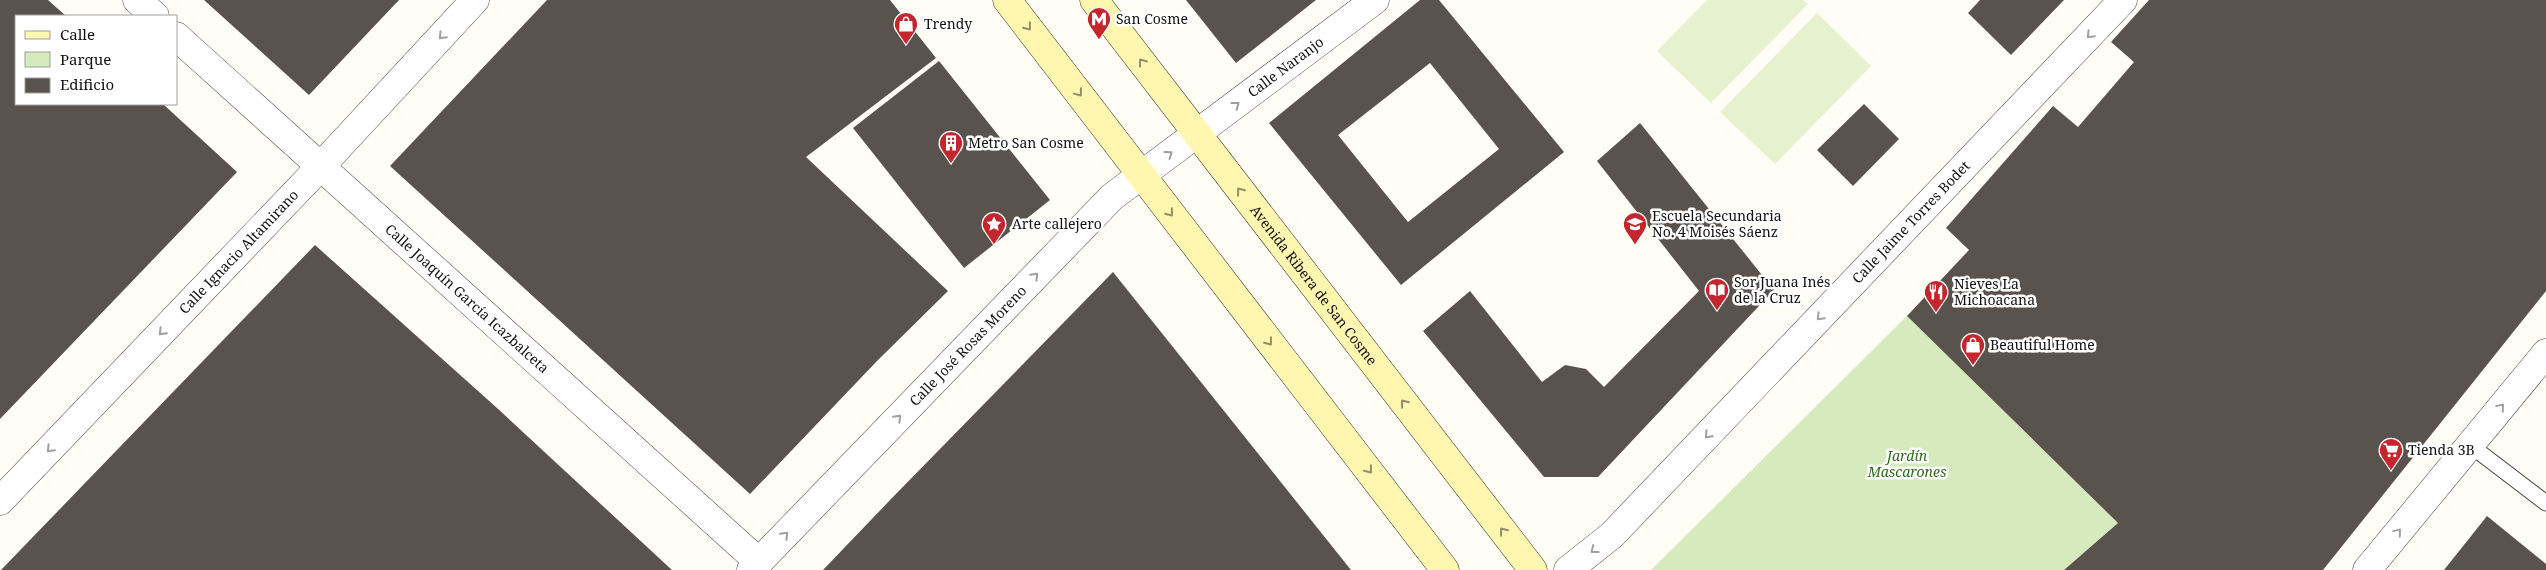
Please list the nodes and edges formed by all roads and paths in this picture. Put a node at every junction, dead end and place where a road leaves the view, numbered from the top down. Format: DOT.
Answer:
graph roads {
  1 [pos="137,0"];
  2 [pos="476,0"];
  3 [pos="1007,0"];
  4 [pos="1094,0"];
  5 [pos="1375,0"];
  6 [pos="2123,0"];
  7 [pos="154,15"];
  8 [pos="178,38"];
  9 [pos="1197,133"];
  10 [pos="321,166"];
  11 [pos="1141,174"];
  12 [pos="2543,362"];
  13 [pos="2470,445"];
  14 [pos="0,502"];
  15 [pos="2546,504"];
  16 [pos="755,566"];
  17 [pos="1446,570"];
  18 [pos="1533,570"];
  19 [pos="1568,570"];
  20 [pos="2367,570"];
  1 -- 7 [label="street"];
  2 -- 10 [label="street, Calle Ignacio Altamirano, one-way"];
  3 -- 11 [label="main road, one-way"];
  9 -- 4 [label="main road, Avenida Ribera de San Cosme, one-way"];
  9 -- 5 [label="street, Calle Naranjo, one-way"];
  6 -- 19 [label="street, Calle Jaime Torres Bodet, one-way"];
  8 -- 10 [label="street, Calle Joaquín García Icazbalceta"];
  11 -- 9 [label="street, Calle José Rosas Moreno, one-way"];
  18 -- 9 [label="main road, Avenida Ribera de San Cosme, one-way"];
  10 -- 14 [label="street, Calle Ignacio Altamirano, one-way"];
  10 -- 16 [label="street, Calle Joaquín García Icazbalceta"];
  16 -- 11 [label="street, Calle José Rosas Moreno, one-way"];
  11 -- 17 [label="main road, one-way"];
  13 -- 12 [label="street, one-way"];
  13 -- 15 [label="lane"];
  20 -- 13 [label="street, one-way"];
}
